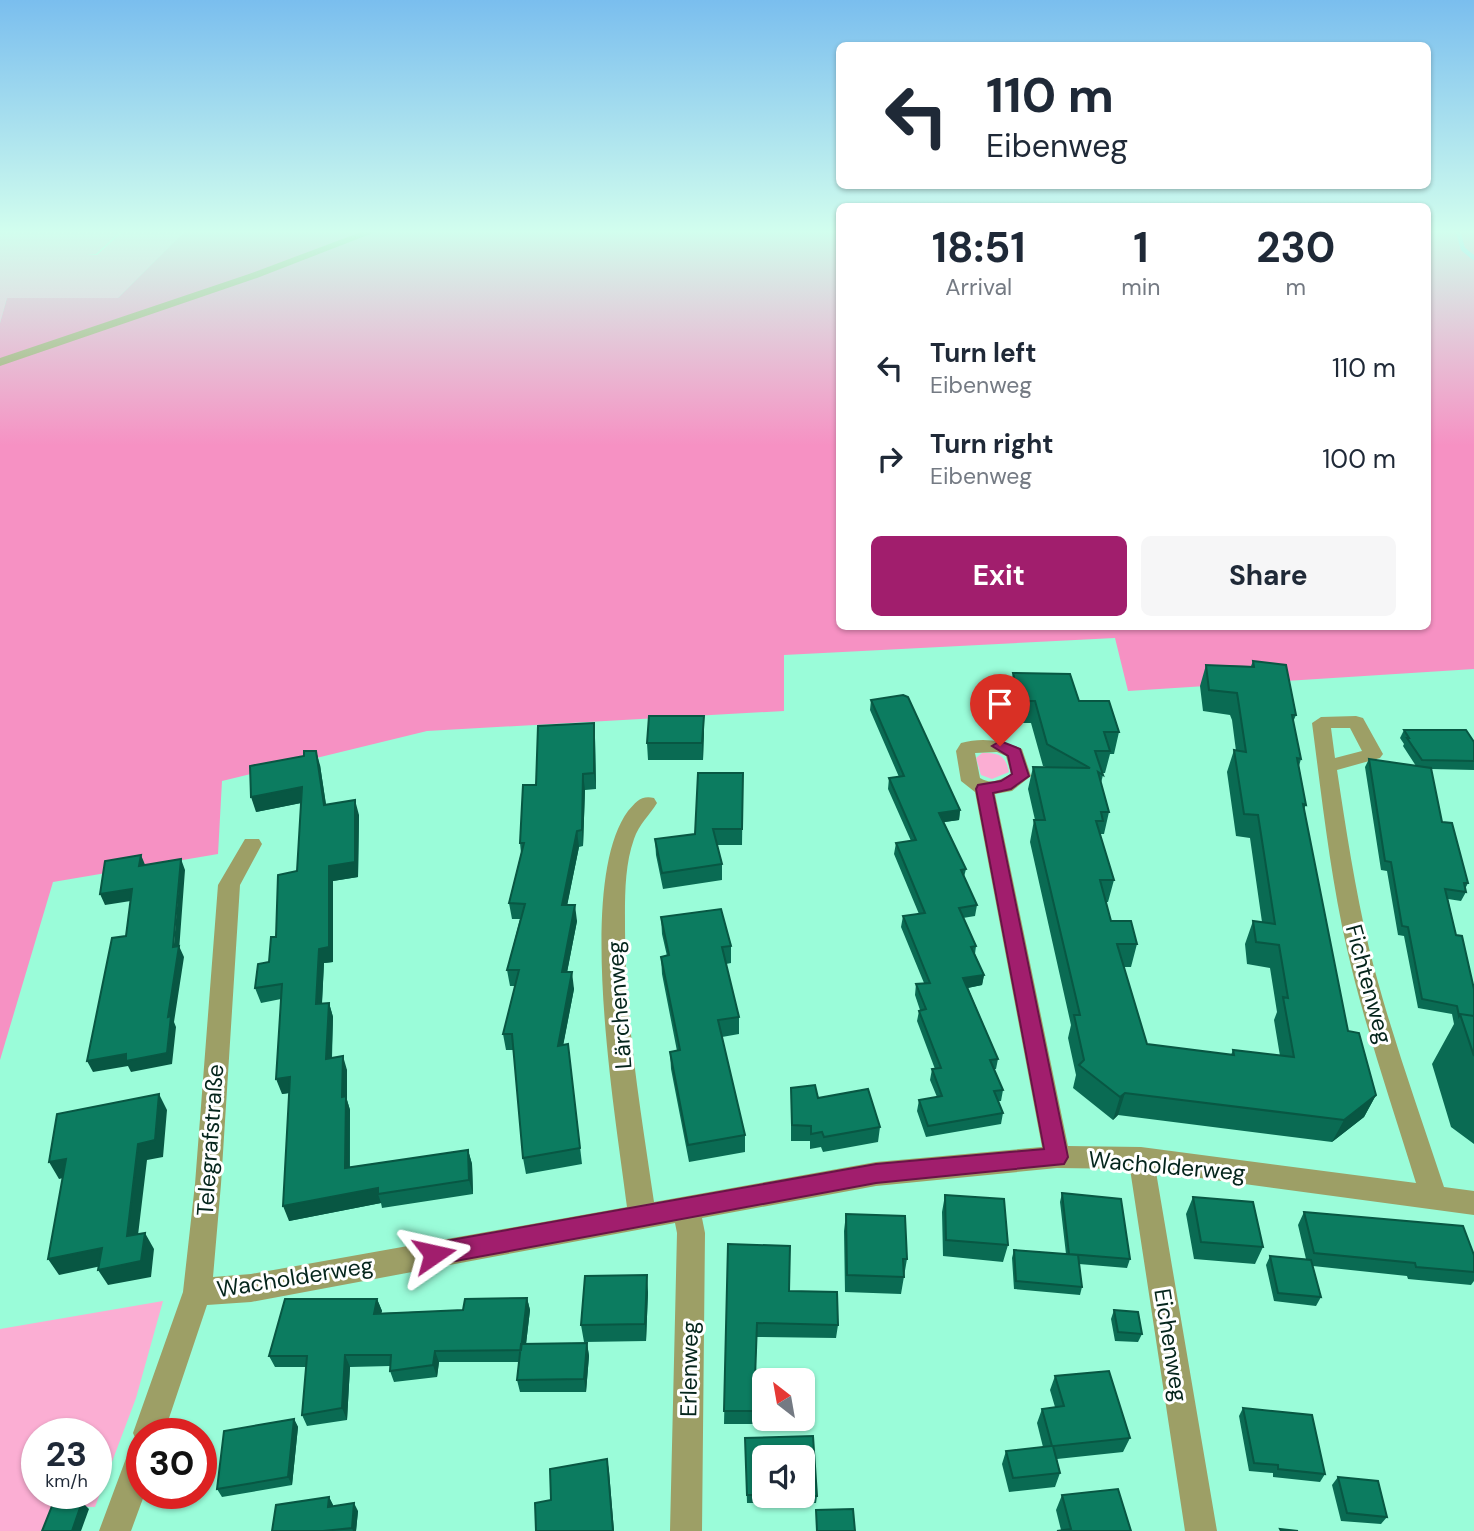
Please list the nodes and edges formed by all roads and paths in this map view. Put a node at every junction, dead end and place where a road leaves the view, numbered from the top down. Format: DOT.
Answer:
graph roads {
  1 [pos="175,302"];
  2 [pos="0,362"];
  3 [pos="1327,766"];
  4 [pos="984,789"];
  5 [pos="647,803"];
  6 [pos="252,844"];
  7 [pos="1057,1157"];
  8 [pos="1141,1158"];
  9 [pos="1434,1197"];
  10 [pos="1474,1203"];
  11 [pos="686,1208"];
  12 [pos="642,1215"];
  13 [pos="197,1292"];
  14 [pos="154,1418"];
  15 [pos="126,1500"];
  16 [pos="115,1531"];
  17 [pos="686,1531"];
  18 [pos="1201,1531"];
  1 -- 2 [label="street"];
  3 -- 9 [label="street, Fichtenweg"];
  4 -- 7 [label="street"];
  5 -- 12 [label="street, Lärchenweg"];
  6 -- 13 [label="street, Telegrafstraße"];
  7 -- 8 [label="street, Wacholderweg"];
  7 -- 11 [label="street, Wacholderweg"];
  8 -- 9 [label="street, Wacholderweg"];
  8 -- 18 [label="street, Eichenweg"];
  9 -- 10 [label="street, Wacholderweg"];
  11 -- 12 [label="street, Wacholderweg"];
  11 -- 17 [label="street, Erlenweg"];
  12 -- 13 [label="street, Wacholderweg"];
  13 -- 14 [label="street, Telegrafstraße"];
  15 -- 16 [label="street"];
}
